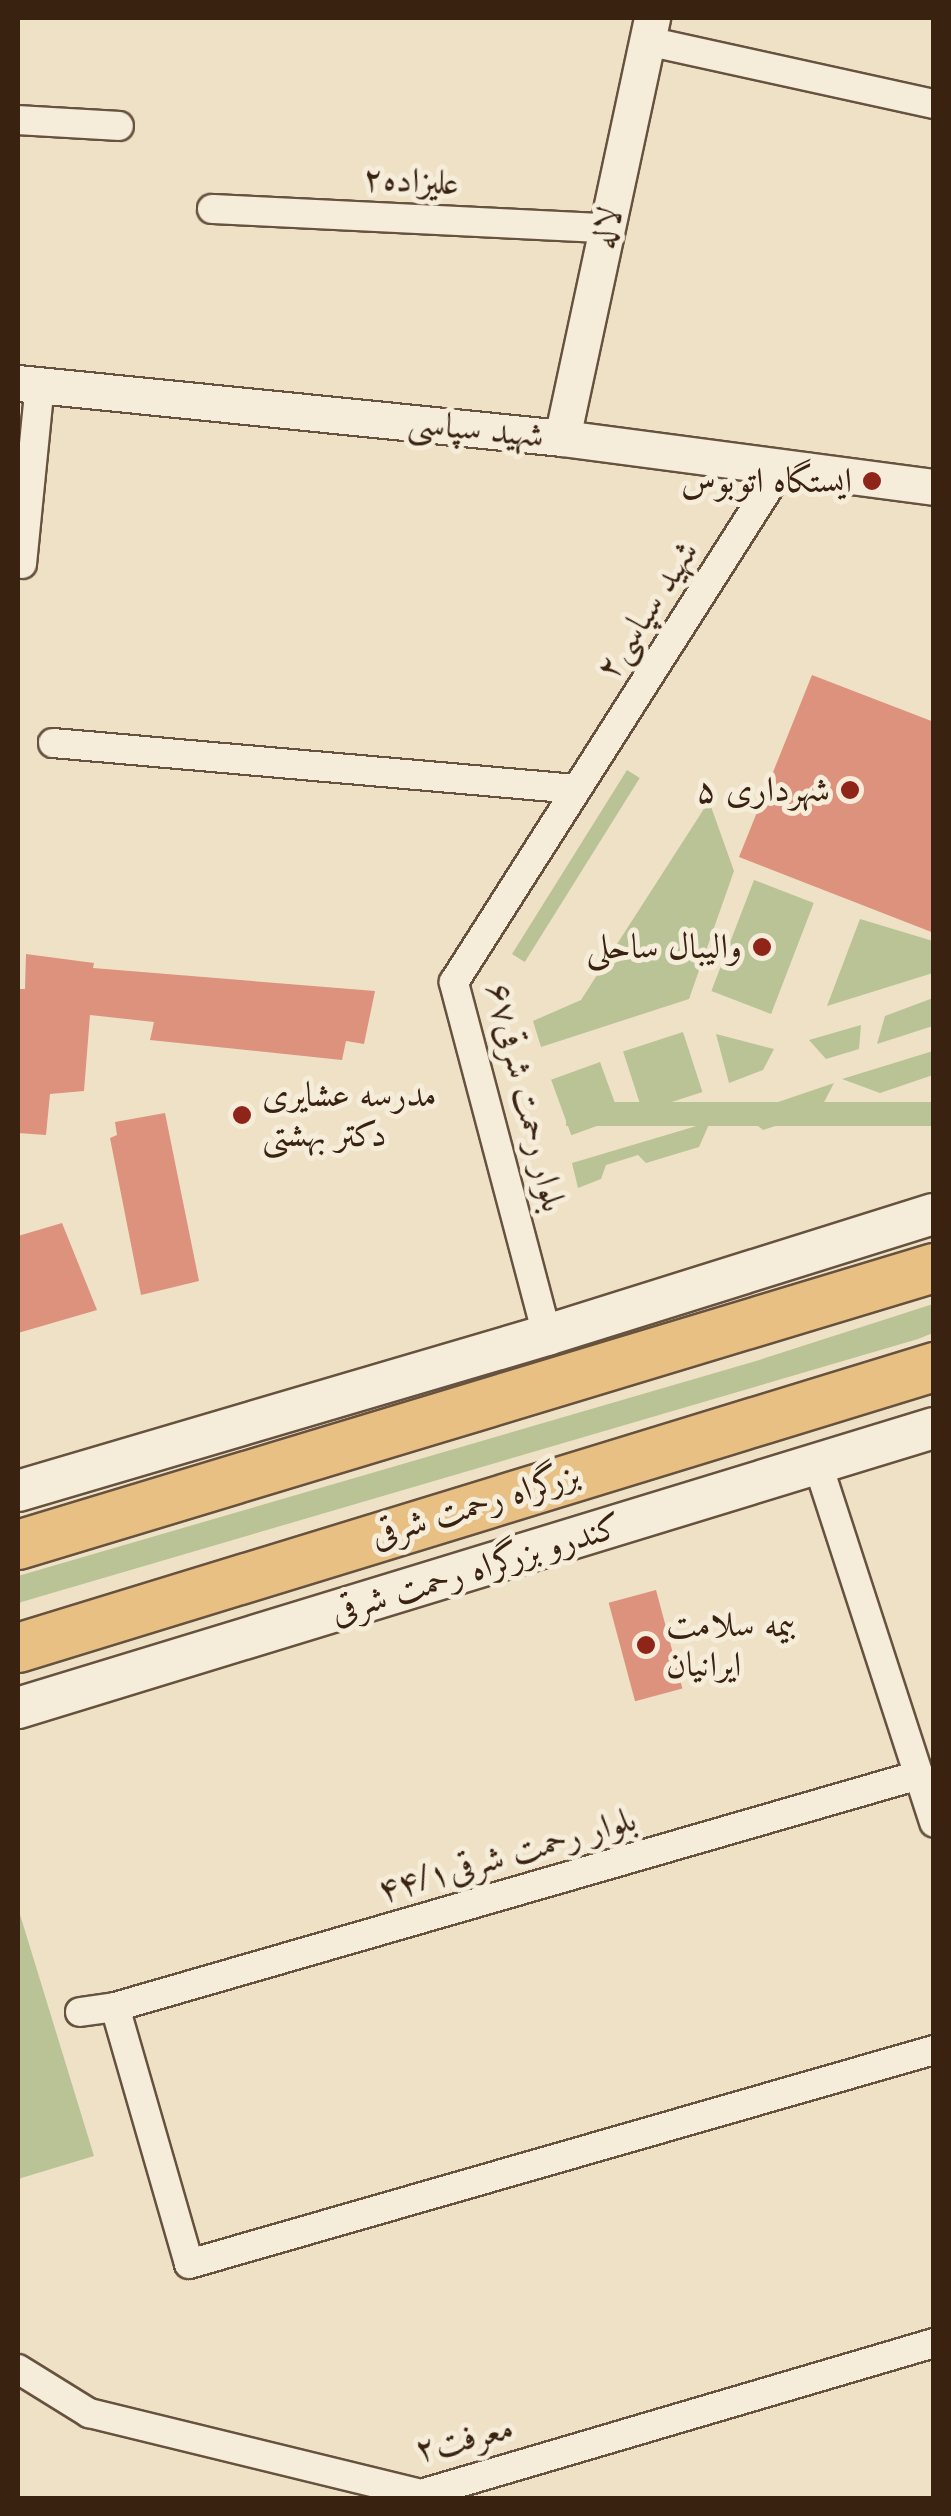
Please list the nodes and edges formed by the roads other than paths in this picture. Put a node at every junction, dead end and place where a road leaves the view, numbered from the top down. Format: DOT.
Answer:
graph roads {
  1 [pos="649,29"];
  2 [pos="934,104"];
  3 [pos="18,120"];
  4 [pos="119,126"];
  5 [pos="212,209"];
  6 [pos="607,228"];
  7 [pos="29,384"];
  8 [pos="562,438"];
  9 [pos="780,470"];
  10 [pos="934,487"];
  11 [pos="22,564"];
  12 [pos="53,743"];
  13 [pos="576,790"];
  14 [pos="934,1214"];
  15 [pos="934,1268"];
  16 [pos="547,1335"];
  17 [pos="934,1367"];
  18 [pos="934,1428"];
  19 [pos="818,1465"];
  20 [pos="18,1491"];
  21 [pos="18,1546"];
  22 [pos="18,1648"];
  23 [pos="18,1708"];
  24 [pos="919,1775"];
  25 [pos="934,1823"];
  26 [pos="115,2008"];
  27 [pos="80,2012"];
  28 [pos="934,2050"];
  29 [pos="934,2343"];
  30 [pos="18,2369"];
  31 [pos="420,2496"];
  1 -- 2 [label="street"];
  1 -- 6 [label="street, لاله"];
  3 -- 4 [label="street"];
  5 -- 6 [label="street, علیزاده۲"];
  6 -- 8 [label="street, لاله"];
  7 -- 8 [label="street, شهید سپاسی"];
  7 -- 11 [label="street"];
  8 -- 9 [label="street, شهید سپاسی"];
  9 -- 10 [label="street, شهید سپاسی"];
  9 -- 13 [label="street, شهید سپاسی۲"];
  12 -- 13 [label="street"];
  13 -- 16 [label="street, بلوار رحمت شرقی۶۷"];
  14 -- 16 [label="main road"];
  15 -- 21 [label="highway"];
  16 -- 20 [label="main road"];
  17 -- 22 [label="highway, بزرگراه رحمت شرقی"];
  18 -- 19 [label="main road, کندرو بزرگراه رحمت شرقی"];
  19 -- 23 [label="main road, کندرو بزرگراه رحمت شرقی"];
  19 -- 24 [label="street"];
  24 -- 25 [label="street"];
  24 -- 26 [label="street, بلوار رحمت شرقی۴۴/۱"];
  26 -- 27 [label="street, بلوار رحمت شرقی۴۴/۱"];
  26 -- 28 [label="street"];
  29 -- 31 [label="street, معرفت۲"];
  30 -- 31 [label="street, معرفت۲"];
}
